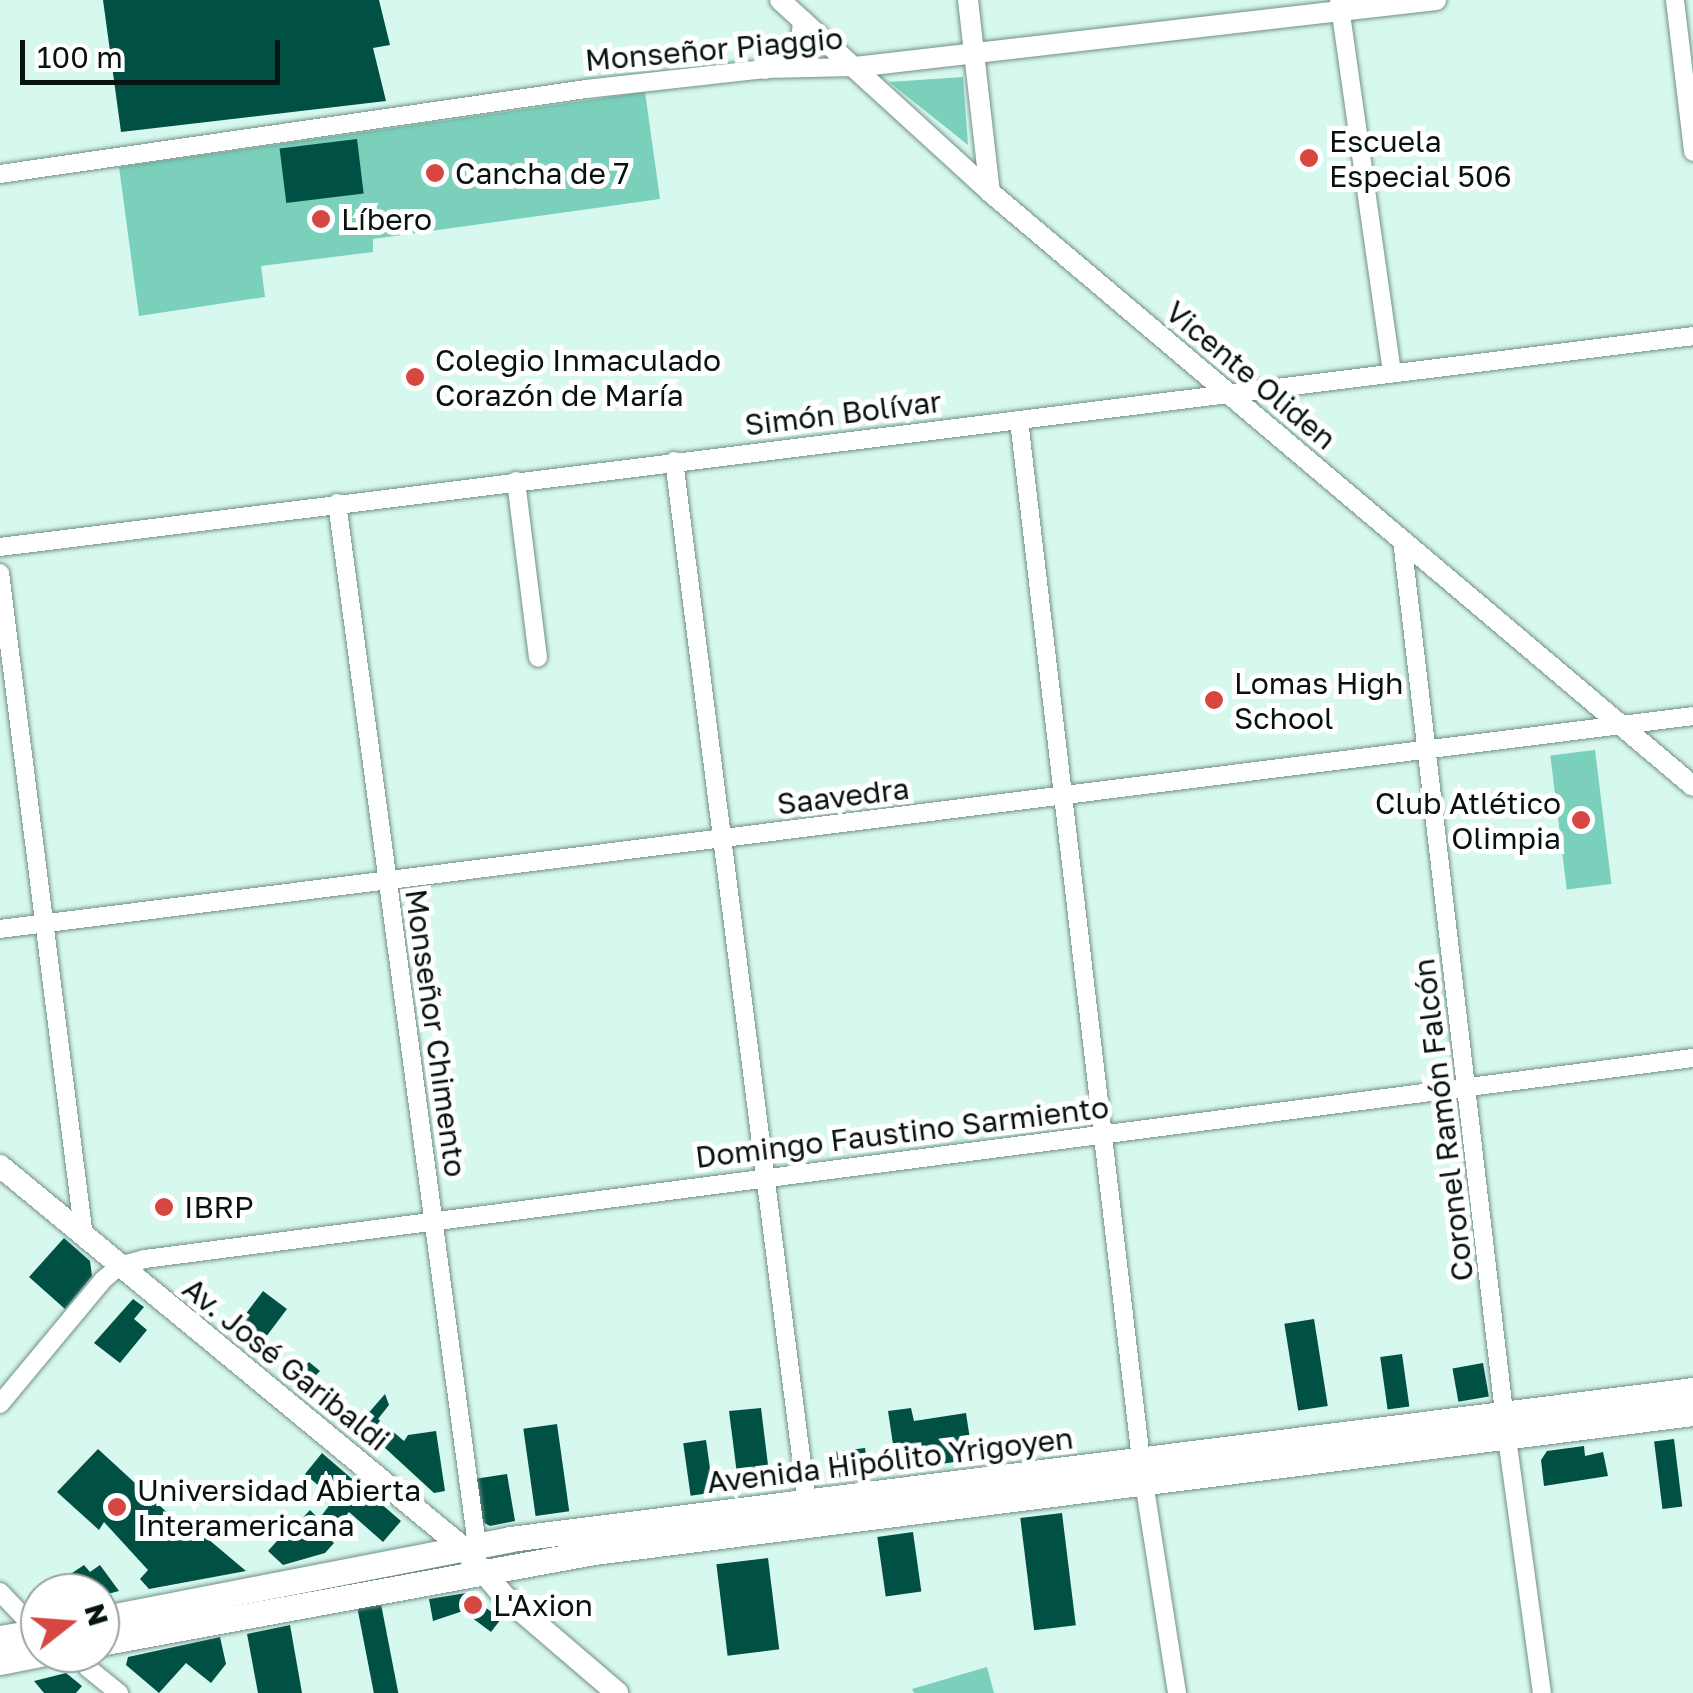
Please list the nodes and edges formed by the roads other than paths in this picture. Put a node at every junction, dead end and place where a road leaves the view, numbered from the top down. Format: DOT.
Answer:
graph roads {
  1 [pos="780,0"];
  2 [pos="968,0"];
  3 [pos="1436,0"];
  4 [pos="1675,0"];
  5 [pos="1339,6"];
  6 [pos="803,21"];
  7 [pos="974,54"];
  8 [pos="856,68"];
  9 [pos="765,69"];
  10 [pos="1693,152"];
  11 [pos="0,174"];
  12 [pos="990,192"];
  13 [pos="1693,336"];
  14 [pos="1392,372"];
  15 [pos="1225,394"];
  16 [pos="1019,420"];
  17 [pos="674,461"];
  18 [pos="516,480"];
  19 [pos="337,503"];
  20 [pos="1402,540"];
  21 [pos="0,547"];
  22 [pos="0,573"];
  23 [pos="538,658"];
  24 [pos="1693,716"];
  25 [pos="1620,725"];
  26 [pos="1425,751"];
  27 [pos="1693,786"];
  28 [pos="1063,797"];
  29 [pos="720,838"];
  30 [pos="388,883"];
  31 [pos="45,923"];
  32 [pos="0,929"];
  33 [pos="1693,1058"];
  34 [pos="1467,1087"];
  35 [pos="1104,1134"];
  36 [pos="0,1166"];
  37 [pos="763,1177"];
  38 [pos="434,1219"];
  39 [pos="84,1237"];
  40 [pos="120,1266"];
  41 [pos="1693,1390"];
  42 [pos="0,1404"];
  43 [pos="1693,1414"];
  44 [pos="1506,1426"];
  45 [pos="1143,1471"];
  46 [pos="807,1504"];
  47 [pos="473,1554"];
  48 [pos="0,1592"];
  49 [pos="20,1615"];
  50 [pos="120,1616"];
  51 [pos="120,1637"];
  52 [pos="94,1673"];
  53 [pos="119,1693"];
  54 [pos="617,1693"];
  55 [pos="1177,1693"];
  56 [pos="1542,1693"];
  1 -- 6 [label="street, Vicente Oliden"];
  2 -- 7 [label="street"];
  3 -- 5 [label="street, Monseñor Piaggio"];
  4 -- 10 [label="street"];
  5 -- 7 [label="street, Monseñor Piaggio"];
  5 -- 14 [label="street"];
  6 -- 8 [label="street, Vicente Oliden"];
  6 -- 9 [label="street"];
  7 -- 8 [label="street, Monseñor Piaggio"];
  7 -- 12 [label="street"];
  8 -- 9 [label="street, Monseñor Piaggio"];
  8 -- 12 [label="street, Vicente Oliden"];
  9 -- 11 [label="street, Monseñor Piaggio"];
  12 -- 15 [label="street, Vicente Oliden"];
  13 -- 14 [label="street, Simón Bolívar"];
  14 -- 15 [label="street, Simón Bolívar"];
  15 -- 16 [label="street, Simón Bolívar"];
  15 -- 20 [label="street, Vicente Oliden"];
  16 -- 17 [label="street, Simón Bolívar"];
  16 -- 28 [label="street"];
  17 -- 18 [label="street, Simón Bolívar"];
  17 -- 29 [label="street"];
  18 -- 19 [label="street, Simón Bolívar"];
  18 -- 23 [label="street"];
  19 -- 21 [label="street, Simón Bolívar"];
  19 -- 30 [label="street, Monseñor Chimento"];
  20 -- 25 [label="street, Vicente Oliden"];
  20 -- 26 [label="street, Coronel Ramón Falcón"];
  22 -- 31 [label="street"];
  24 -- 25 [label="street, Saavedra"];
  25 -- 26 [label="street, Saavedra"];
  25 -- 27 [label="street, Vicente Oliden"];
  26 -- 28 [label="street, Saavedra"];
  26 -- 34 [label="street, Coronel Ramón Falcón"];
  28 -- 29 [label="street, Saavedra"];
  28 -- 35 [label="street"];
  29 -- 30 [label="street, Saavedra"];
  29 -- 37 [label="street"];
  30 -- 31 [label="street, Saavedra"];
  30 -- 38 [label="street, Monseñor Chimento"];
  31 -- 32 [label="street, Saavedra"];
  31 -- 39 [label="street"];
  33 -- 34 [label="street, Domingo Faustino Sarmiento"];
  34 -- 35 [label="street, Domingo Faustino Sarmiento"];
  34 -- 44 [label="street, Coronel Ramón Falcón"];
  35 -- 37 [label="street, Domingo Faustino Sarmiento"];
  35 -- 45 [label="street"];
  36 -- 39 [label="main road, Av. José Garibaldi"];
  37 -- 38 [label="street, Domingo Faustino Sarmiento"];
  37 -- 46 [label="street"];
  38 -- 40 [label="street, Domingo Faustino Sarmiento"];
  38 -- 47 [label="street, Monseñor Chimento"];
  39 -- 40 [label="main road, Av. José Garibaldi"];
  40 -- 42 [label="street"];
  40 -- 47 [label="main road, Av. José Garibaldi"];
  41 -- 44 [label="main road, Avenida Hipólito Yrigoyen"];
  43 -- 44 [label="main road, Avenida Hipólito Yrigoyen"];
  44 -- 45 [label="main road, Avenida Hipólito Yrigoyen"];
  44 -- 56 [label="street, Coronel Ramón Falcón"];
  45 -- 46 [label="main road, Avenida Hipólito Yrigoyen"];
  45 -- 47 [label="main road, Avenida Hipólito Yrigoyen"];
  45 -- 55 [label="street"];
  46 -- 47 [label="main road, Avenida Hipólito Yrigoyen"];
  47 -- 50 [label="main road, Avenida Hipólito Yrigoyen"];
  47 -- 51 [label="main road, Avenida Hipólito Yrigoyen"];
  47 -- 54 [label="main road, Av. José Garibaldi"];
  48 -- 49 [label="street"];
  52 -- 53 [label="street"];
}
